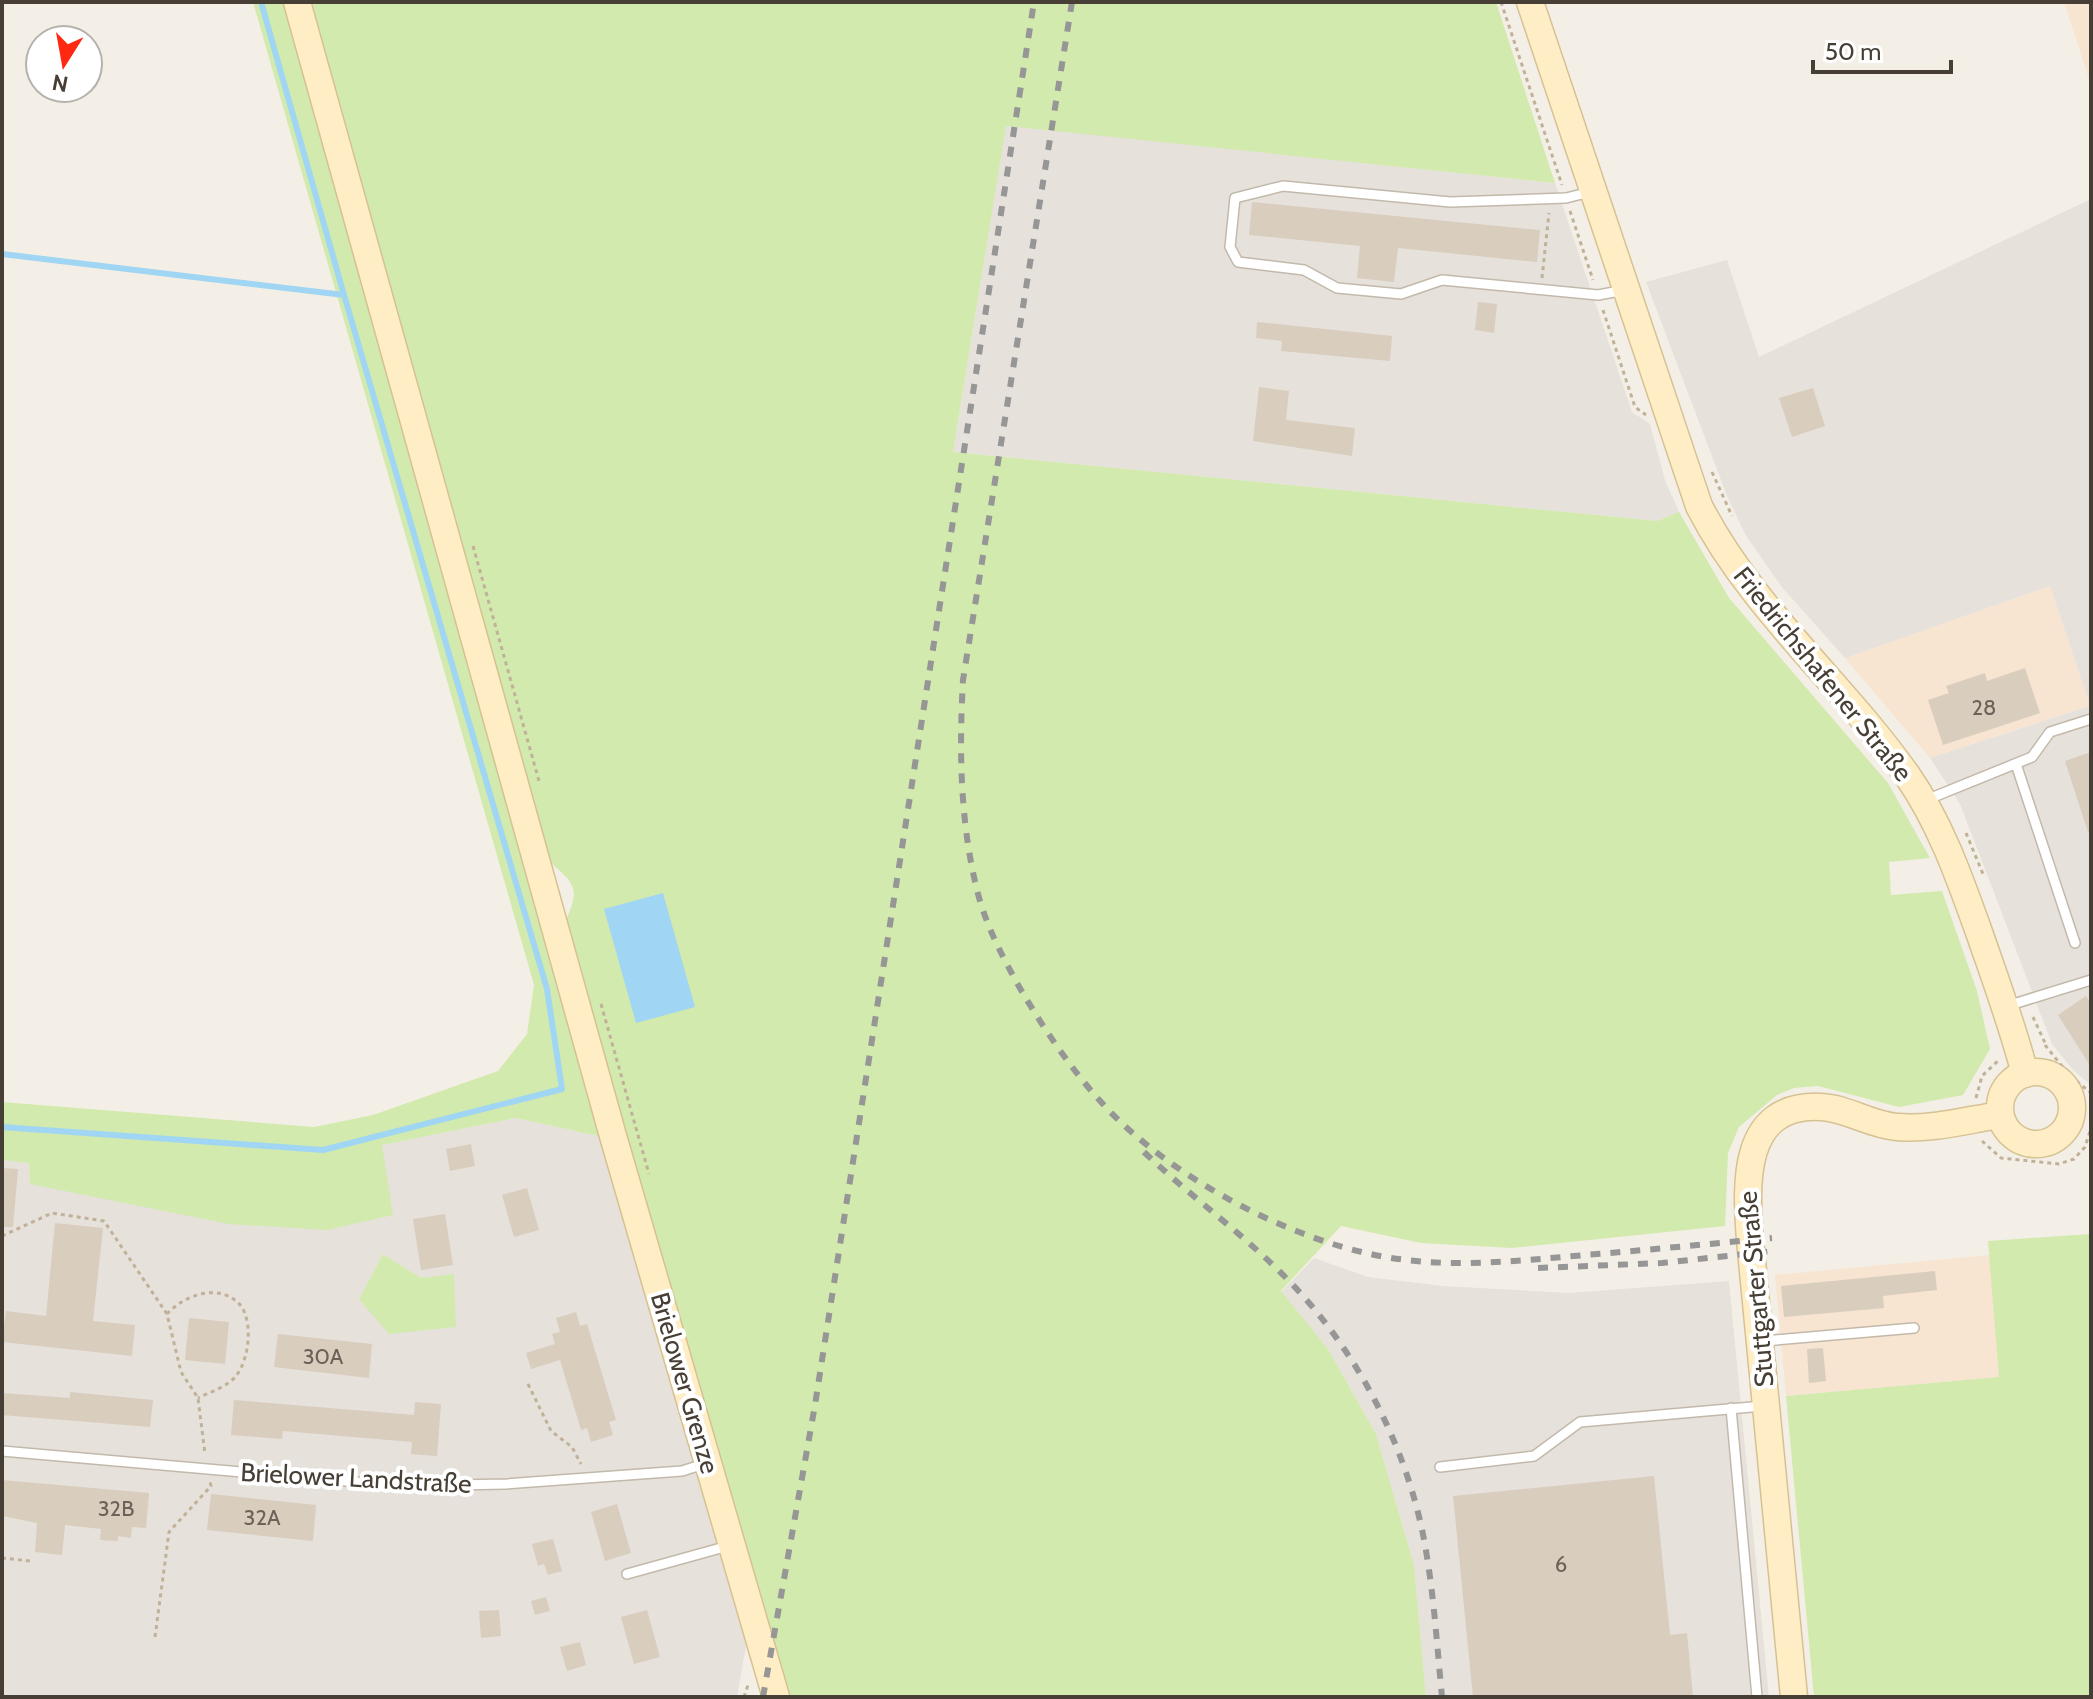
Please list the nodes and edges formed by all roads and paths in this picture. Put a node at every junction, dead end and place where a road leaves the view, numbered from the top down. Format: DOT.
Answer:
graph roads {
  1 [pos="297,2"];
  2 [pos="1530,2"];
  3 [pos="1593,191"];
  4 [pos="1550,198"];
  5 [pos="1541,289"];
  6 [pos="1627,289"];
  7 [pos="1710,467"];
  8 [pos="1734,520"];
  9 [pos="2091,719"];
  10 [pos="2016,764"];
  11 [pos="1924,801"];
  12 [pos="1960,821"];
  13 [pos="1984,877"];
  14 [pos="2075,943"];
  15 [pos="2091,980"];
  16 [pos="2015,1004"];
  17 [pos="2046,1045"];
  18 [pos="2025,1074"];
  19 [pos="1975,1092"];
  20 [pos="1969,1098"];
  21 [pos="2000,1115"];
  22 [pos="2087,1133"];
  23 [pos="1982,1141"];
  24 [pos="2,1236"];
  25 [pos="167,1314"];
  26 [pos="1914,1328"];
  27 [pos="1760,1341"];
  28 [pos="528,1384"];
  29 [pos="198,1398"];
  30 [pos="1766,1405"];
  31 [pos="1731,1408"];
  32 [pos="2,1451"];
  33 [pos="708,1463"];
  34 [pos="1440,1467"];
  35 [pos="207,1469"];
  36 [pos="588,1478"];
  37 [pos="732,1545"];
  38 [pos="2,1558"];
  39 [pos="30,1561"];
  40 [pos="627,1574"];
  41 [pos="155,1637"];
  42 [pos="776,1697"];
  43 [pos="1757,1697"];
  44 [pos="1794,1697"];
  1 -- 33 [label="street, Brielower Grenze"];
  2 -- 3 [label="street, Friedrichshafener Straße"];
  3 -- 4 [label="lane"];
  3 -- 6 [label="street, Friedrichshafener Straße"];
  4 -- 5 [label="path"];
  4 -- 5 [label="lane"];
  5 -- 6 [label="lane"];
  6 -- 11 [label="street, Friedrichshafener Straße"];
  7 -- 8 [label="path"];
  9 -- 10 [label="lane"];
  10 -- 11 [label="lane"];
  10 -- 14 [label="lane"];
  11 -- 16 [label="street, Friedrichshafener Straße"];
  12 -- 13 [label="path"];
  15 -- 16 [label="lane"];
  16 -- 17 [label="path"];
  16 -- 18 [label="street, Friedrichshafener Straße"];
  18 -- 21 [label="street"];
  18 -- 22 [label="street"];
  19 -- 20 [label="path"];
  21 -- 22 [label="street"];
  21 -- 27 [label="street, Stuttgarter Straße"];
  22 -- 23 [label="path"];
  24 -- 25 [label="path"];
  25 -- 29 [label="path"];
  25 -- 29 [label="path"];
  26 -- 27 [label="lane"];
  27 -- 30 [label="street, Stuttgarter Straße"];
  28 -- 36 [label="path"];
  29 -- 35 [label="path"];
  30 -- 31 [label="lane"];
  30 -- 44 [label="street, Stuttgarter Straße"];
  31 -- 34 [label="lane"];
  31 -- 43 [label="lane"];
  32 -- 35 [label="lane, Brielower Landstraße"];
  33 -- 36 [label="lane, Brielower Landstraße"];
  33 -- 37 [label="street, Brielower Grenze"];
  35 -- 36 [label="lane, Brielower Landstraße"];
  35 -- 41 [label="path"];
  37 -- 40 [label="lane"];
  37 -- 42 [label="street, Brielower Grenze"];
  38 -- 39 [label="path"];
}
